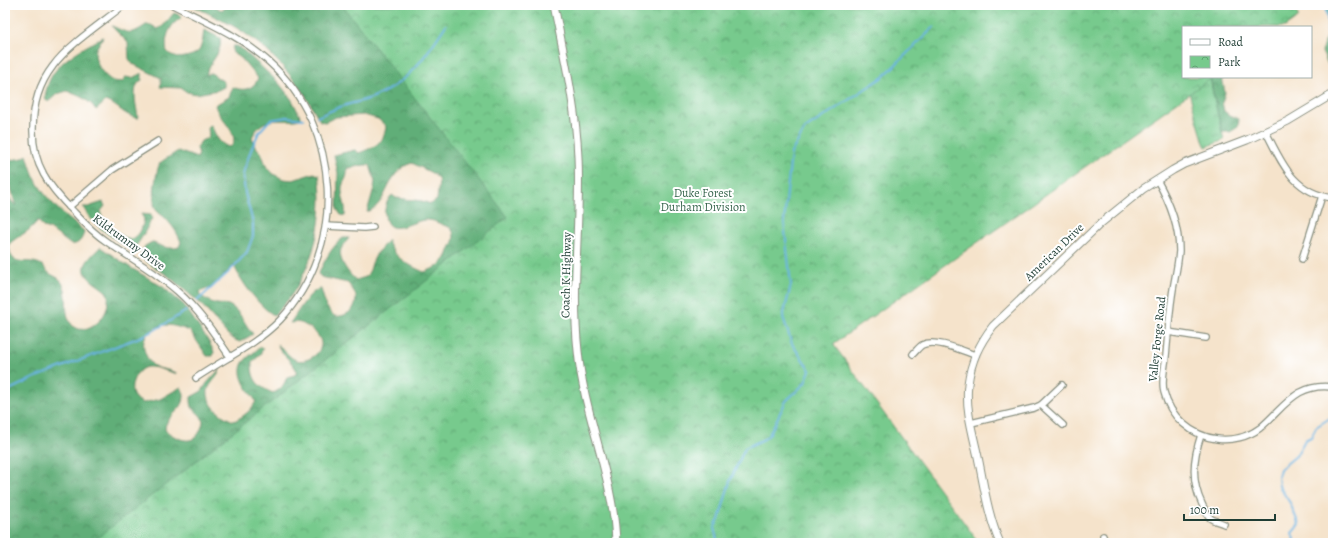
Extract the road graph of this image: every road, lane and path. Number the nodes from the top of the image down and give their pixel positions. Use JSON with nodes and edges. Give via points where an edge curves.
{"nodes":[{"id":1,"x":124,"y":5,"type":"edge"},
{"id":2,"x":173,"y":5,"type":"edge"},
{"id":3,"x":554,"y":5,"type":"edge"},
{"id":4,"x":1333,"y":94,"type":"edge"},
{"id":5,"x":1266,"y":132,"type":"junction"},
{"id":6,"x":158,"y":141,"type":"dead end"},
{"id":7,"x":1157,"y":180,"type":"junction"},
{"id":8,"x":1322,"y":196,"type":"junction"},
{"id":9,"x":1333,"y":198,"type":"edge"},
{"id":10,"x":69,"y":207,"type":"junction"},
{"id":11,"x":326,"y":226,"type":"junction"},
{"id":12,"x":373,"y":227,"type":"dead end"},
{"id":13,"x":1302,"y":259,"type":"dead end"},
{"id":14,"x":1168,"y":332,"type":"junction"},
{"id":15,"x":1206,"y":338,"type":"dead end"},
{"id":16,"x":913,"y":354,"type":"dead end"},
{"id":17,"x":976,"y":355,"type":"junction"},
{"id":18,"x":230,"y":357,"type":"junction"},
{"id":19,"x":196,"y":378,"type":"dead end"},
{"id":20,"x":1062,"y":385,"type":"dead end"},
{"id":21,"x":1333,"y":388,"type":"edge"},
{"id":22,"x":1041,"y":405,"type":"junction"},
{"id":23,"x":971,"y":422,"type":"junction"},
{"id":24,"x":1063,"y":425,"type":"dead end"},
{"id":25,"x":1201,"y":435,"type":"junction"},
{"id":26,"x":1224,"y":524,"type":"dead end"},
{"id":27,"x":1103,"y":536,"type":"dead end"},
{"id":28,"x":616,"y":543,"type":"edge"},
{"id":29,"x":1000,"y":543,"type":"edge"},
{"id":30,"x":1105,"y":543,"type":"edge"}],
"edges":[{"from":1,"to":10,"type":"street","name":"Kildrummy Drive","via":[[56,61],[45,78],[35,105],[33,137],[36,156],[46,180]]},
{"from":2,"to":11,"type":"street","via":[[243,41],[270,62],[293,89],[309,115],[323,153],[328,185]]},
{"from":3,"to":28,"type":"street","name":"Coach K Highway","via":[[573,102],[578,158],[578,353],[585,394],[610,492]]},
{"from":4,"to":5,"type":"street","name":"American Drive"},
{"from":5,"to":7,"type":"street","name":"American Drive","via":[[1197,159]]},
{"from":5,"to":8,"type":"street","via":[[1289,174]]},
{"from":6,"to":10,"type":"street","via":[[112,170]]},
{"from":7,"to":14,"type":"street","name":"Valley Forge Road","via":[[1175,222],[1178,244]]},
{"from":7,"to":17,"type":"street","name":"American Drive","via":[[1132,196],[1101,223],[993,326]]},
{"from":8,"to":9,"type":"street"},
{"from":8,"to":13,"type":"street"},
{"from":10,"to":18,"type":"street","name":"Kildrummy Drive","via":[[101,237],[183,296],[207,323]]},
{"from":11,"to":12,"type":"street"},
{"from":11,"to":18,"type":"street","via":[[310,275],[287,312],[268,330]]},
{"from":14,"to":15,"type":"street"},
{"from":14,"to":25,"type":"street","name":"Valley Forge Road","via":[[1163,391],[1177,418]]},
{"from":16,"to":17,"type":"street","via":[[920,346],[930,343]]},
{"from":17,"to":23,"type":"street","name":"American Drive","via":[[968,386]]},
{"from":18,"to":19,"type":"street"},
{"from":20,"to":22,"type":"street"},
{"from":21,"to":25,"type":"street","name":"Valley Forge Road","via":[[1318,387],[1297,394],[1260,428],[1239,438],[1224,440]]},
{"from":22,"to":23,"type":"street","via":[[1021,412]]},
{"from":22,"to":24,"type":"street"},
{"from":23,"to":29,"type":"street","name":"American Drive","via":[[988,508]]},
{"from":25,"to":26,"type":"street","via":[[1194,461],[1196,485],[1208,514]]},
{"from":27,"to":30,"type":"street"}]}
